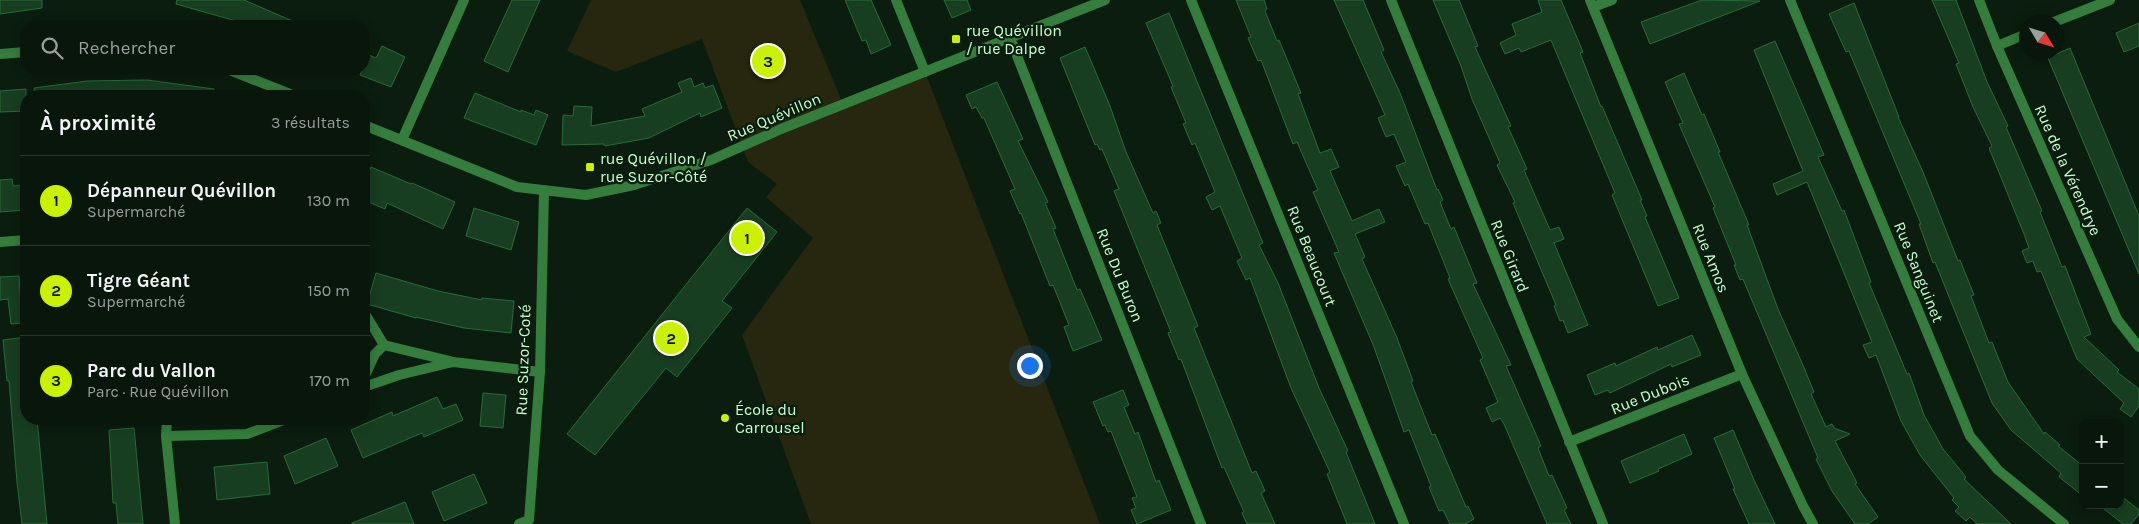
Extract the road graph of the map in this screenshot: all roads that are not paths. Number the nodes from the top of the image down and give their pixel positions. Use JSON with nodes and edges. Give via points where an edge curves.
{"nodes":[{"id":1,"x":464,"y":0,"type":"edge"},
{"id":2,"x":896,"y":0,"type":"edge"},
{"id":3,"x":1105,"y":0,"type":"edge"},
{"id":4,"x":1191,"y":0,"type":"edge"},
{"id":5,"x":1391,"y":0,"type":"edge"},
{"id":6,"x":1612,"y":0,"type":"edge"},
{"id":7,"x":1790,"y":0,"type":"edge"},
{"id":8,"x":1979,"y":0,"type":"edge"},
{"id":9,"x":2110,"y":0,"type":"edge"},
{"id":10,"x":1592,"y":4,"type":"edge"},
{"id":11,"x":2064,"y":18,"type":"edge"},
{"id":12,"x":2019,"y":37,"type":"edge"},
{"id":13,"x":1010,"y":38,"type":"junction"},
{"id":14,"x":1997,"y":46,"type":"junction"},
{"id":15,"x":20,"y":52,"type":"edge"},
{"id":16,"x":0,"y":54,"type":"edge"},
{"id":17,"x":925,"y":72,"type":"junction"},
{"id":18,"x":239,"y":75,"type":"edge"},
{"id":19,"x":272,"y":90,"type":"edge"},
{"id":20,"x":370,"y":127,"type":"edge"},
{"id":21,"x":402,"y":140,"type":"junction"},
{"id":22,"x":544,"y":190,"type":"junction"},
{"id":23,"x":20,"y":240,"type":"edge"},
{"id":24,"x":0,"y":242,"type":"edge"},
{"id":25,"x":370,"y":322,"type":"edge"},
{"id":26,"x":384,"y":346,"type":"junction"},
{"id":27,"x":2139,"y":347,"type":"edge"},
{"id":28,"x":453,"y":362,"type":"junction"},
{"id":29,"x":370,"y":365,"type":"edge"},
{"id":30,"x":540,"y":372,"type":"junction"},
{"id":31,"x":1742,"y":374,"type":"junction"},
{"id":32,"x":370,"y":385,"type":"edge"},
{"id":33,"x":167,"y":425,"type":"edge"},
{"id":34,"x":271,"y":425,"type":"edge"},
{"id":35,"x":166,"y":436,"type":"junction"},
{"id":36,"x":1569,"y":442,"type":"junction"},
{"id":37,"x":175,"y":524,"type":"edge"},
{"id":38,"x":519,"y":524,"type":"edge"},
{"id":39,"x":1202,"y":524,"type":"edge"},
{"id":40,"x":1404,"y":524,"type":"edge"},
{"id":41,"x":1603,"y":524,"type":"edge"},
{"id":42,"x":1813,"y":524,"type":"edge"},
{"id":43,"x":2064,"y":524,"type":"edge"}],
"edges":[{"from":1,"to":21,"type":"street"},
{"from":2,"to":17,"type":"street"},
{"from":3,"to":13,"type":"street","name":"Rue Quévillon"},
{"from":4,"to":40,"type":"street","name":"Rue Beaucourt"},
{"from":5,"to":36,"type":"street","name":"Rue Girard"},
{"from":6,"to":10,"type":"street"},
{"from":7,"to":43,"type":"street","name":"Rue Sanguinet","via":[[1970,436],[1998,470]]},
{"from":8,"to":14,"type":"street","name":"Rue de la Vérendrye"},
{"from":9,"to":11,"type":"street"},
{"from":10,"to":31,"type":"street","name":"Rue Amos"},
{"from":12,"to":14,"type":"street"},
{"from":13,"to":17,"type":"street","name":"Rue Quévillon"},
{"from":13,"to":39,"type":"street","name":"Rue Du Buron"},
{"from":14,"to":27,"type":"street","name":"Rue de la Vérendrye","via":[[2117,319]]},
{"from":15,"to":16,"type":"street"},
{"from":17,"to":22,"type":"street","name":"Rue Quévillon","via":[[711,160],[634,185],[586,195]]},
{"from":18,"to":19,"type":"street"},
{"from":20,"to":21,"type":"street","name":"Rue Quévillon"},
{"from":21,"to":22,"type":"street","name":"Rue Quévillon","via":[[517,187]]},
{"from":22,"to":30,"type":"street","name":"Rue Suzor-Coté"},
{"from":23,"to":24,"type":"street"},
{"from":25,"to":26,"type":"street"},
{"from":26,"to":28,"type":"street"},
{"from":26,"to":29,"type":"street"},
{"from":28,"to":30,"type":"street"},
{"from":28,"to":32,"type":"street"},
{"from":30,"to":38,"type":"street","name":"Rue Suzor-Coté","via":[[529,520]]},
{"from":31,"to":36,"type":"street","name":"Rue Dubois"},
{"from":31,"to":42,"type":"street","name":"Rue Amos"},
{"from":33,"to":35,"type":"street"},
{"from":34,"to":35,"type":"street","via":[[248,434]]},
{"from":35,"to":37,"type":"street"},
{"from":36,"to":41,"type":"street","name":"Rue Girard"}]}
